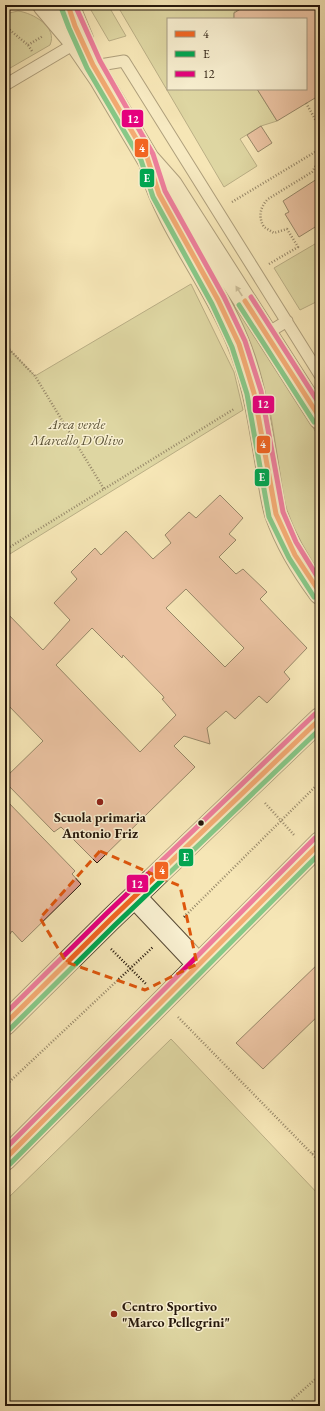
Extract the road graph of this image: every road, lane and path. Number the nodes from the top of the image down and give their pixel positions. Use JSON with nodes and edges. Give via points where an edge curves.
{"nodes":[{"id":1,"x":44,"y":5,"type":"edge"},
{"id":2,"x":68,"y":5,"type":"edge"},
{"id":3,"x":5,"y":26,"type":"edge"},
{"id":4,"x":45,"y":35,"type":"dead end"},
{"id":5,"x":76,"y":43,"type":"junction"},
{"id":6,"x":28,"y":45,"type":"junction"},
{"id":7,"x":34,"y":54,"type":"dead end"},
{"id":8,"x":97,"y":72,"type":"junction"},
{"id":9,"x":5,"y":85,"type":"edge"},
{"id":10,"x":306,"y":103,"type":"dead end"},
{"id":11,"x":320,"y":128,"type":"edge"},
{"id":12,"x":320,"y":149,"type":"edge"},
{"id":13,"x":148,"y":159,"type":"junction"},
{"id":14,"x":320,"y":159,"type":"edge"},
{"id":15,"x":231,"y":203,"type":"dead end"},
{"id":16,"x":268,"y":264,"type":"dead end"},
{"id":17,"x":287,"y":321,"type":"junction"},
{"id":18,"x":266,"y":334,"type":"junction"},
{"id":19,"x":5,"y":345,"type":"edge"},
{"id":20,"x":320,"y":375,"type":"edge"},
{"id":21,"x":239,"y":406,"type":"dead end"},
{"id":22,"x":320,"y":418,"type":"edge"},
{"id":23,"x":104,"y":489,"type":"junction"},
{"id":24,"x":5,"y":550,"type":"edge"},
{"id":25,"x":320,"y":593,"type":"edge"},
{"id":26,"x":320,"y":719,"type":"edge"},
{"id":27,"x":320,"y":782,"type":"edge"},
{"id":28,"x":261,"y":800,"type":"dead end"},
{"id":29,"x":281,"y":821,"type":"junction"},
{"id":30,"x":310,"y":842,"type":"edge"},
{"id":31,"x":135,"y":897,"type":"junction"},
{"id":32,"x":182,"y":919,"type":"dead end"},
{"id":33,"x":155,"y":945,"type":"dead end"},
{"id":34,"x":111,"y":949,"type":"dead end"},
{"id":35,"x":198,"y":964,"type":"junction"},
{"id":36,"x":130,"y":968,"type":"junction"},
{"id":37,"x":148,"y":987,"type":"dead end"},
{"id":38,"x":176,"y":1015,"type":"dead end"},
{"id":39,"x":5,"y":1024,"type":"edge"},
{"id":40,"x":5,"y":1086,"type":"edge"},
{"id":41,"x":320,"y":1147,"type":"edge"},
{"id":42,"x":312,"y":1154,"type":"junction"},
{"id":43,"x":5,"y":1158,"type":"edge"},
{"id":44,"x":320,"y":1162,"type":"edge"},
{"id":45,"x":320,"y":1375,"type":"edge"},
{"id":46,"x":285,"y":1406,"type":"edge"}],
"edges":[{"from":1,"to":5,"type":"street"},
{"from":2,"to":8,"type":"street"},
{"from":3,"to":6,"type":"path"},
{"from":4,"to":6,"type":"path"},
{"from":5,"to":8,"type":"street"},
{"from":5,"to":9,"type":"lane"},
{"from":6,"to":7,"type":"path"},
{"from":8,"to":13,"type":"street"},
{"from":8,"to":17,"type":"lane","via":[[124,61]]},
{"from":10,"to":11,"type":"path"},
{"from":12,"to":15,"type":"path"},
{"from":18,"to":13,"type":"street","one_way":true,"via":[[171,185]]},
{"from":13,"to":25,"type":"street","via":[[158,193],[221,305],[237,339],[255,397],[276,513],[294,551]]},
{"from":14,"to":16,"type":"path","via":[[312,172],[268,199],[263,205],[260,214],[264,227],[274,233],[287,229],[298,247]]},
{"from":17,"to":18,"type":"lane"},
{"from":17,"to":20,"type":"lane"},
{"from":18,"to":22,"type":"street"},
{"from":19,"to":23,"type":"path","via":[[35,376]]},
{"from":21,"to":23,"type":"path"},
{"from":23,"to":24,"type":"path"},
{"from":26,"to":31,"type":"street"},
{"from":27,"to":29,"type":"path"},
{"from":28,"to":29,"type":"path"},
{"from":29,"to":30,"type":"path"},
{"from":29,"to":32,"type":"path"},
{"from":30,"to":35,"type":"street"},
{"from":31,"to":35,"type":"street"},
{"from":31,"to":39,"type":"street"},
{"from":33,"to":36,"type":"path"},
{"from":34,"to":36,"type":"path"},
{"from":35,"to":43,"type":"street"},
{"from":36,"to":37,"type":"path"},
{"from":36,"to":40,"type":"path"},
{"from":38,"to":42,"type":"path"},
{"from":41,"to":42,"type":"path"},
{"from":42,"to":44,"type":"path"},
{"from":45,"to":46,"type":"path"}]}
